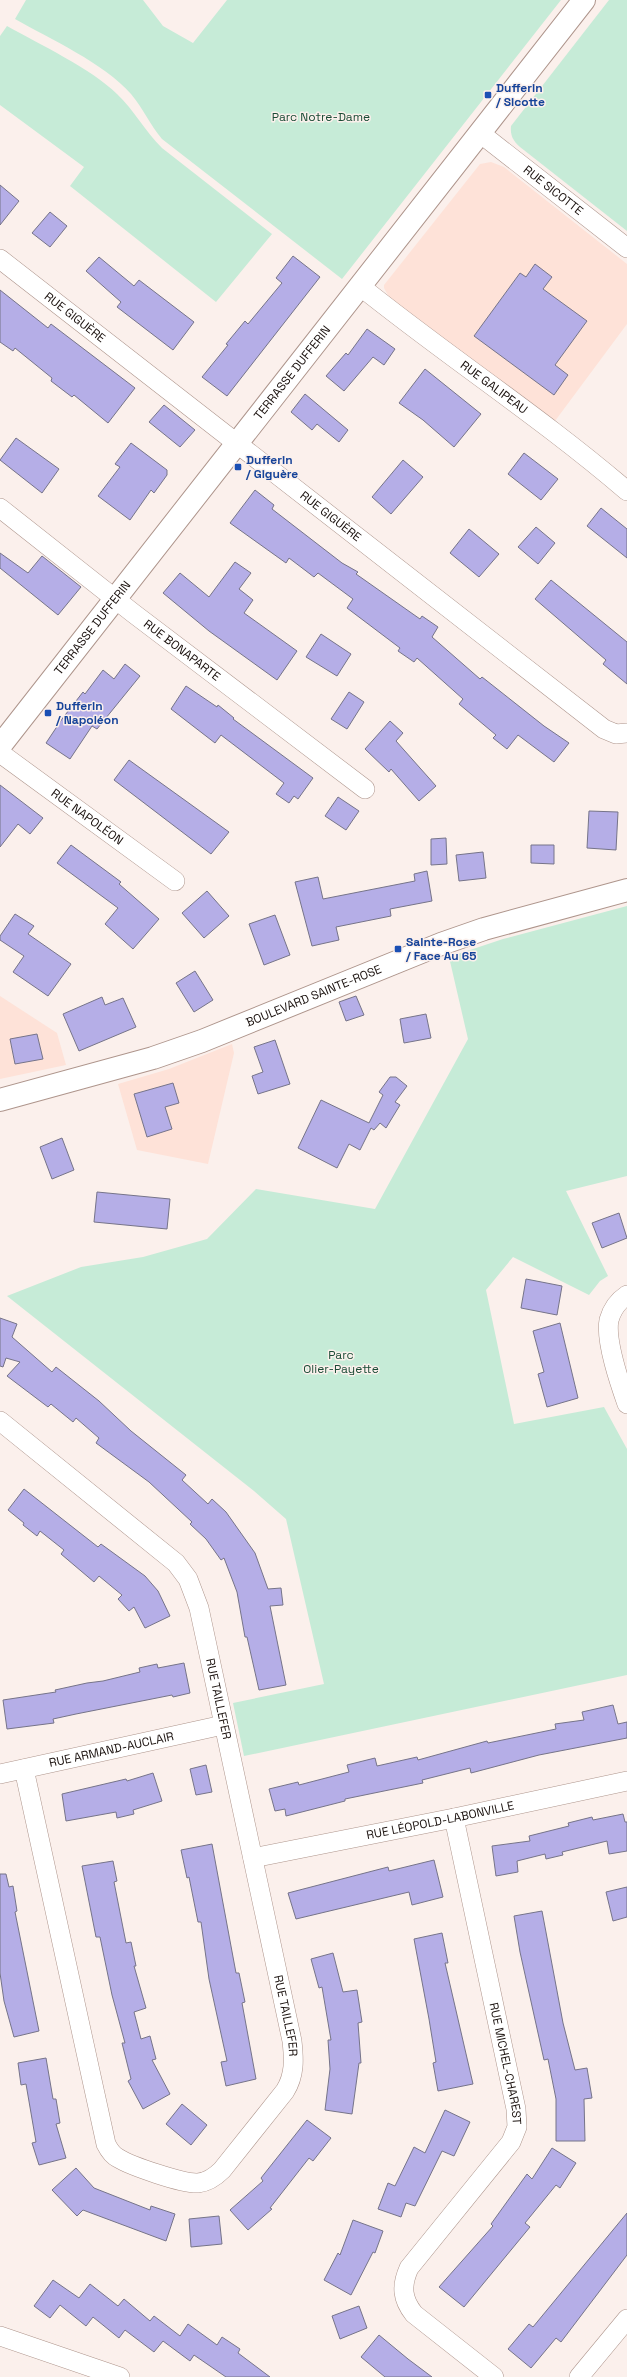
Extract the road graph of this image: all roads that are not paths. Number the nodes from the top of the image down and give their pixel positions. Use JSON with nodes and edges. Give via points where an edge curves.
{"nodes":[{"id":1,"x":584,"y":0,"type":"edge"},
{"id":2,"x":480,"y":133,"type":"junction"},
{"id":3,"x":627,"y":248,"type":"edge"},
{"id":4,"x":0,"y":260,"type":"edge"},
{"id":5,"x":360,"y":286,"type":"junction"},
{"id":6,"x":236,"y":444,"type":"junction"},
{"id":7,"x":627,"y":491,"type":"edge"},
{"id":8,"x":0,"y":508,"type":"edge"},
{"id":9,"x":115,"y":598,"type":"junction"},
{"id":10,"x":627,"y":733,"type":"edge"},
{"id":11,"x":0,"y":746,"type":"edge"},
{"id":12,"x":0,"y":753,"type":"edge"},
{"id":13,"x":366,"y":789,"type":"dead end"},
{"id":14,"x":175,"y":881,"type":"dead end"},
{"id":15,"x":627,"y":890,"type":"edge"},
{"id":16,"x":0,"y":1100,"type":"edge"},
{"id":17,"x":627,"y":1296,"type":"edge"},
{"id":18,"x":626,"y":1402,"type":"edge"},
{"id":19,"x":0,"y":1422,"type":"edge"},
{"id":20,"x":224,"y":1725,"type":"junction"},
{"id":21,"x":24,"y":1769,"type":"junction"},
{"id":22,"x":0,"y":1774,"type":"edge"},
{"id":23,"x":627,"y":1781,"type":"edge"},
{"id":24,"x":454,"y":1818,"type":"junction"},
{"id":25,"x":253,"y":1858,"type":"junction"},
{"id":26,"x":627,"y":2319,"type":"edge"},
{"id":27,"x":0,"y":2336,"type":"edge"},
{"id":28,"x":120,"y":2377,"type":"edge"},
{"id":29,"x":494,"y":2377,"type":"edge"},
{"id":30,"x":579,"y":2377,"type":"edge"}],
"edges":[{"from":1,"to":2,"type":"street","name":"TERRASSE DUFFERIN"},
{"from":2,"to":3,"type":"street","name":"RUE SICOTTE"},
{"from":2,"to":5,"type":"street","name":"TERRASSE DUFFERIN"},
{"from":4,"to":6,"type":"street","name":"RUE GIGUÈRE"},
{"from":5,"to":6,"type":"street","name":"TERRASSE DUFFERIN"},
{"from":5,"to":7,"type":"street","name":"RUE GALIPEAU","via":[[433,344],[577,450]]},
{"from":6,"to":9,"type":"street","name":"TERRASSE DUFFERIN"},
{"from":6,"to":10,"type":"street","name":"RUE GIGUÈRE","via":[[604,729],[616,734]]},
{"from":8,"to":9,"type":"street","name":"RUE BONAPARTE"},
{"from":9,"to":11,"type":"street","name":"TERRASSE DUFFERIN"},
{"from":9,"to":13,"type":"street","name":"RUE BONAPARTE"},
{"from":12,"to":14,"type":"street","name":"RUE NAPOLÉON"},
{"from":15,"to":16,"type":"street","name":"BOULEVARD SAINTE-ROSE","via":[[440,944],[202,1041],[153,1058]]},
{"from":17,"to":18,"type":"street","via":[[616,1306],[609,1322],[614,1357]]},
{"from":19,"to":20,"type":"street","name":"RUE TAILLEFER","via":[[183,1570],[199,1608]]},
{"from":20,"to":21,"type":"street","name":"RUE ARMAND-AUCLAIR"},
{"from":20,"to":25,"type":"street","name":"RUE TAILLEFER"},
{"from":21,"to":22,"type":"street","name":"RUE ARMAND-AUCLAIR"},
{"from":21,"to":25,"type":"street","name":"RUE TAILLEFER","via":[[106,2144],[113,2154],[123,2161],[189,2182],[210,2179],[222,2170],[285,2091],[293,2070],[292,2041]]},
{"from":23,"to":24,"type":"street","name":"RUE LÉOPOLD-LABONVILLE"},
{"from":24,"to":25,"type":"street","name":"RUE LÉOPOLD-LABONVILLE"},
{"from":24,"to":29,"type":"street","name":"RUE MICHEL-CHAREST","via":[[516,2110],[517,2127],[510,2142],[409,2268],[403,2292],[406,2303],[414,2314]]},
{"from":26,"to":30,"type":"street"},
{"from":27,"to":28,"type":"street"}]}
